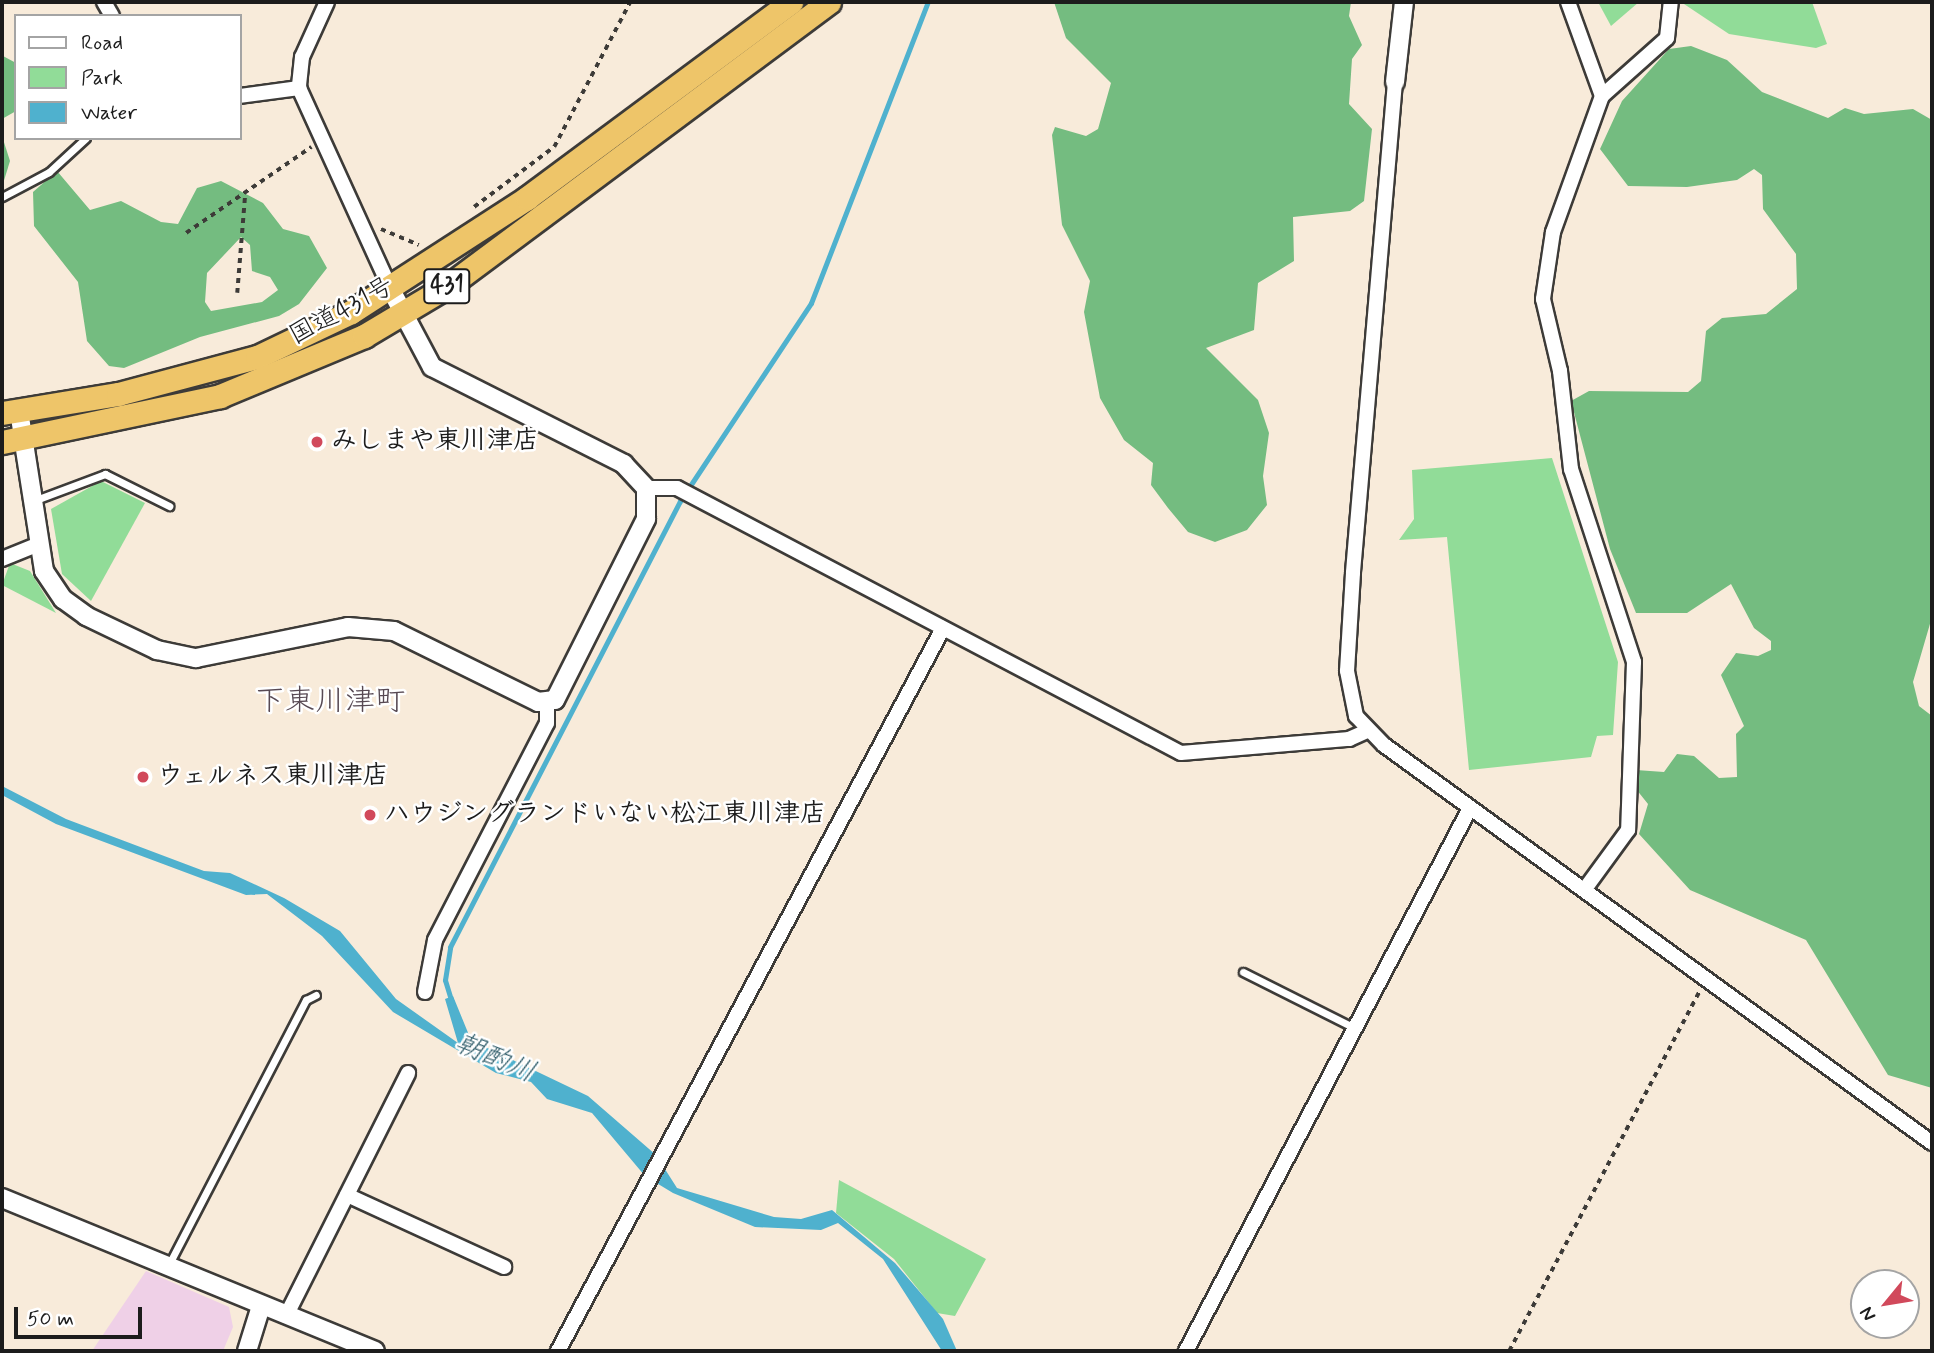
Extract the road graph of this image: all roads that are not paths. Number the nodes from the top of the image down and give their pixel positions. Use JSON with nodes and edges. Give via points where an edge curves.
{"nodes":[{"id":1,"x":327,"y":2,"type":"edge"},
{"id":2,"x":791,"y":2,"type":"edge"},
{"id":3,"x":829,"y":2,"type":"edge"},
{"id":4,"x":1404,"y":2,"type":"edge"},
{"id":5,"x":1568,"y":2,"type":"edge"},
{"id":6,"x":1671,"y":2,"type":"edge"},
{"id":7,"x":1395,"y":82,"type":"joint"},
{"id":8,"x":299,"y":88,"type":"junction"},
{"id":9,"x":242,"y":96,"type":"edge"},
{"id":10,"x":1602,"y":96,"type":"junction"},
{"id":11,"x":84,"y":140,"type":"edge"},
{"id":12,"x":2,"y":197,"type":"edge"},
{"id":13,"x":391,"y":290,"type":"junction"},
{"id":14,"x":402,"y":313,"type":"junction"},
{"id":15,"x":11,"y":412,"type":"edge"},
{"id":16,"x":13,"y":441,"type":"edge"},
{"id":17,"x":646,"y":488,"type":"junction"},
{"id":18,"x":31,"y":501,"type":"junction"},
{"id":19,"x":169,"y":506,"type":"dead end"},
{"id":20,"x":37,"y":545,"type":"junction"},
{"id":21,"x":2,"y":559,"type":"edge"},
{"id":22,"x":943,"y":628,"type":"junction"},
{"id":23,"x":547,"y":702,"type":"junction"},
{"id":24,"x":1367,"y":731,"type":"junction"},
{"id":25,"x":1470,"y":808,"type":"junction"},
{"id":26,"x":1585,"y":890,"type":"junction"},
{"id":27,"x":1243,"y":971,"type":"dead end"},
{"id":28,"x":425,"y":992,"type":"dead end"},
{"id":29,"x":316,"y":995,"type":"dead end"},
{"id":30,"x":1357,"y":1029,"type":"junction"},
{"id":31,"x":408,"y":1073,"type":"dead end"},
{"id":32,"x":1932,"y":1143,"type":"edge"},
{"id":33,"x":346,"y":1195,"type":"junction"},
{"id":34,"x":2,"y":1198,"type":"edge"},
{"id":35,"x":167,"y":1267,"type":"junction"},
{"id":36,"x":504,"y":1267,"type":"dead end"},
{"id":37,"x":261,"y":1306,"type":"junction"},
{"id":38,"x":286,"y":1316,"type":"junction"},
{"id":39,"x":247,"y":1351,"type":"edge"},
{"id":40,"x":375,"y":1351,"type":"edge"},
{"id":41,"x":558,"y":1351,"type":"edge"},
{"id":42,"x":1186,"y":1351,"type":"edge"}],
"edges":[{"from":1,"to":8,"type":"street","via":[[302,57]]},
{"from":2,"to":13,"type":"highway","name":"国道431号","number":"431"},
{"from":3,"to":14,"type":"highway","name":"国道431号","number":"431","via":[[550,212]]},
{"from":4,"to":7,"type":"street"},
{"from":5,"to":10,"type":"street"},
{"from":6,"to":10,"type":"street","via":[[1667,38]]},
{"from":7,"to":24,"type":"street","via":[[1347,671],[1352,706]]},
{"from":8,"to":9,"type":"street"},
{"from":8,"to":13,"type":"street"},
{"from":10,"to":26,"type":"street","via":[[1553,232],[1543,279],[1571,469],[1634,662],[1628,830]]},
{"from":11,"to":12,"type":"lane","via":[[49,172]]},
{"from":13,"to":14,"type":"street"},
{"from":13,"to":15,"type":"highway","name":"国道431号","number":"431","via":[[257,357],[118,394]]},
{"from":14,"to":16,"type":"highway","name":"国道431号","number":"431","via":[[323,357],[220,396]]},
{"from":14,"to":17,"type":"street","via":[[432,367],[624,464]]},
{"from":15,"to":16,"type":"street"},
{"from":16,"to":18,"type":"street"},
{"from":17,"to":22,"type":"street","via":[[677,488]]},
{"from":17,"to":23,"type":"street","via":[[646,519],[608,603],[561,695]]},
{"from":18,"to":19,"type":"lane","via":[[105,474]]},
{"from":18,"to":20,"type":"street"},
{"from":20,"to":21,"type":"street"},
{"from":20,"to":23,"type":"street","via":[[44,571],[63,599],[157,650],[214,657],[319,631],[376,628],[413,636]]},
{"from":22,"to":24,"type":"street","via":[[1181,753],[1349,739]]},
{"from":22,"to":41,"type":"street"},
{"from":23,"to":28,"type":"street","via":[[547,723],[435,940]]},
{"from":24,"to":25,"type":"street"},
{"from":25,"to":26,"type":"street"},
{"from":25,"to":30,"type":"street"},
{"from":26,"to":32,"type":"street"},
{"from":27,"to":30,"type":"lane"},
{"from":29,"to":35,"type":"lane","via":[[306,1000]]},
{"from":30,"to":42,"type":"street"},
{"from":31,"to":33,"type":"street"},
{"from":33,"to":36,"type":"street"},
{"from":33,"to":38,"type":"street"},
{"from":34,"to":35,"type":"street"},
{"from":35,"to":37,"type":"street"},
{"from":37,"to":38,"type":"street"},
{"from":37,"to":39,"type":"street"},
{"from":38,"to":40,"type":"street"}]}
